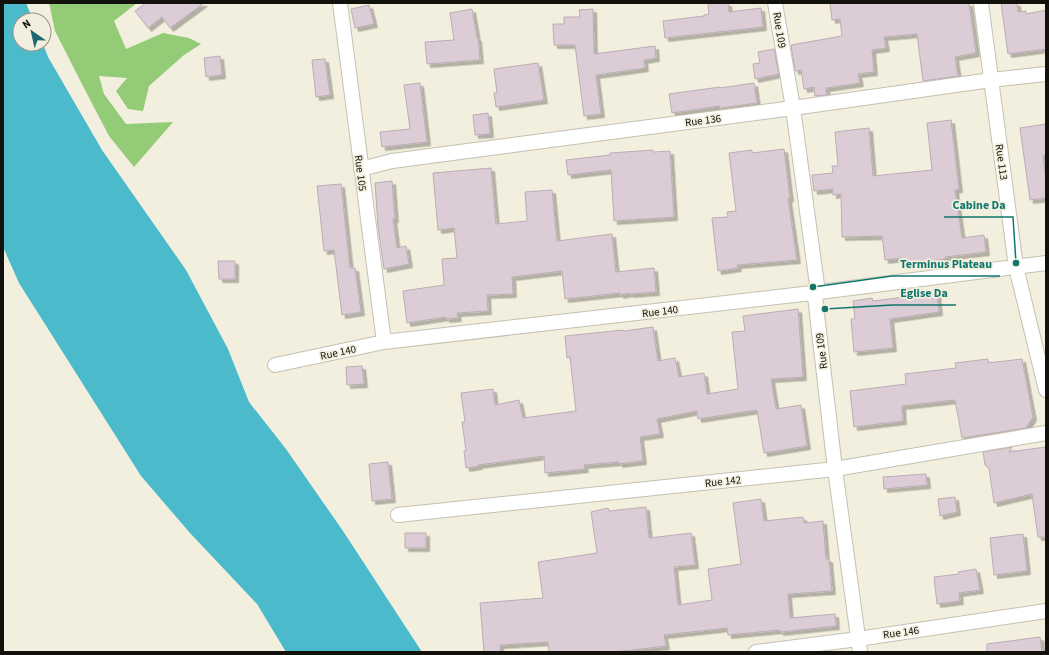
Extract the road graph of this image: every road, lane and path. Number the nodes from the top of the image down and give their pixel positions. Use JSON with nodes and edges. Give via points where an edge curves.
{"nodes":[{"id":1,"x":340,"y":3,"type":"edge"},
{"id":2,"x":775,"y":3,"type":"edge"},
{"id":3,"x":981,"y":3,"type":"edge"},
{"id":4,"x":1046,"y":74,"type":"edge"},
{"id":5,"x":991,"y":80,"type":"junction"},
{"id":6,"x":793,"y":108,"type":"junction"},
{"id":7,"x":361,"y":169,"type":"junction"},
{"id":8,"x":1046,"y":263,"type":"edge"},
{"id":9,"x":1016,"y":267,"type":"junction"},
{"id":10,"x":818,"y":292,"type":"junction"},
{"id":11,"x":384,"y":342,"type":"junction"},
{"id":12,"x":275,"y":365,"type":"dead end"},
{"id":13,"x":1046,"y":390,"type":"edge"},
{"id":14,"x":1046,"y":432,"type":"edge"},
{"id":15,"x":835,"y":469,"type":"junction"},
{"id":16,"x":398,"y":515,"type":"dead end"},
{"id":17,"x":1046,"y":611,"type":"edge"},
{"id":18,"x":859,"y":645,"type":"edge"},
{"id":19,"x":756,"y":652,"type":"edge"}],
"edges":[{"from":1,"to":7,"type":"street","name":"Rue 105"},
{"from":2,"to":6,"type":"street","name":"Rue 109"},
{"from":3,"to":5,"type":"street","name":"Rue 113"},
{"from":4,"to":5,"type":"street","name":"Rue 136"},
{"from":5,"to":6,"type":"street","name":"Rue 136"},
{"from":5,"to":9,"type":"street","name":"Rue 113"},
{"from":6,"to":7,"type":"street","name":"Rue 136","via":[[392,161]]},
{"from":6,"to":10,"type":"street","name":"Rue 109"},
{"from":7,"to":11,"type":"street","name":"Rue 105"},
{"from":8,"to":9,"type":"street","name":"Rue 140"},
{"from":9,"to":10,"type":"street","name":"Rue 140"},
{"from":9,"to":13,"type":"street","name":"Rue 113"},
{"from":10,"to":11,"type":"street","name":"Rue 140"},
{"from":10,"to":15,"type":"street","name":"Rue 109","via":[[815,297]]},
{"from":11,"to":12,"type":"street","name":"Rue 140"},
{"from":14,"to":15,"type":"street","name":"Rue 142"},
{"from":15,"to":16,"type":"street","name":"Rue 142"},
{"from":15,"to":18,"type":"street","name":"Rue 109"},
{"from":17,"to":18,"type":"street","name":"Rue 146"},
{"from":18,"to":19,"type":"street","name":"Rue 146"}]}
